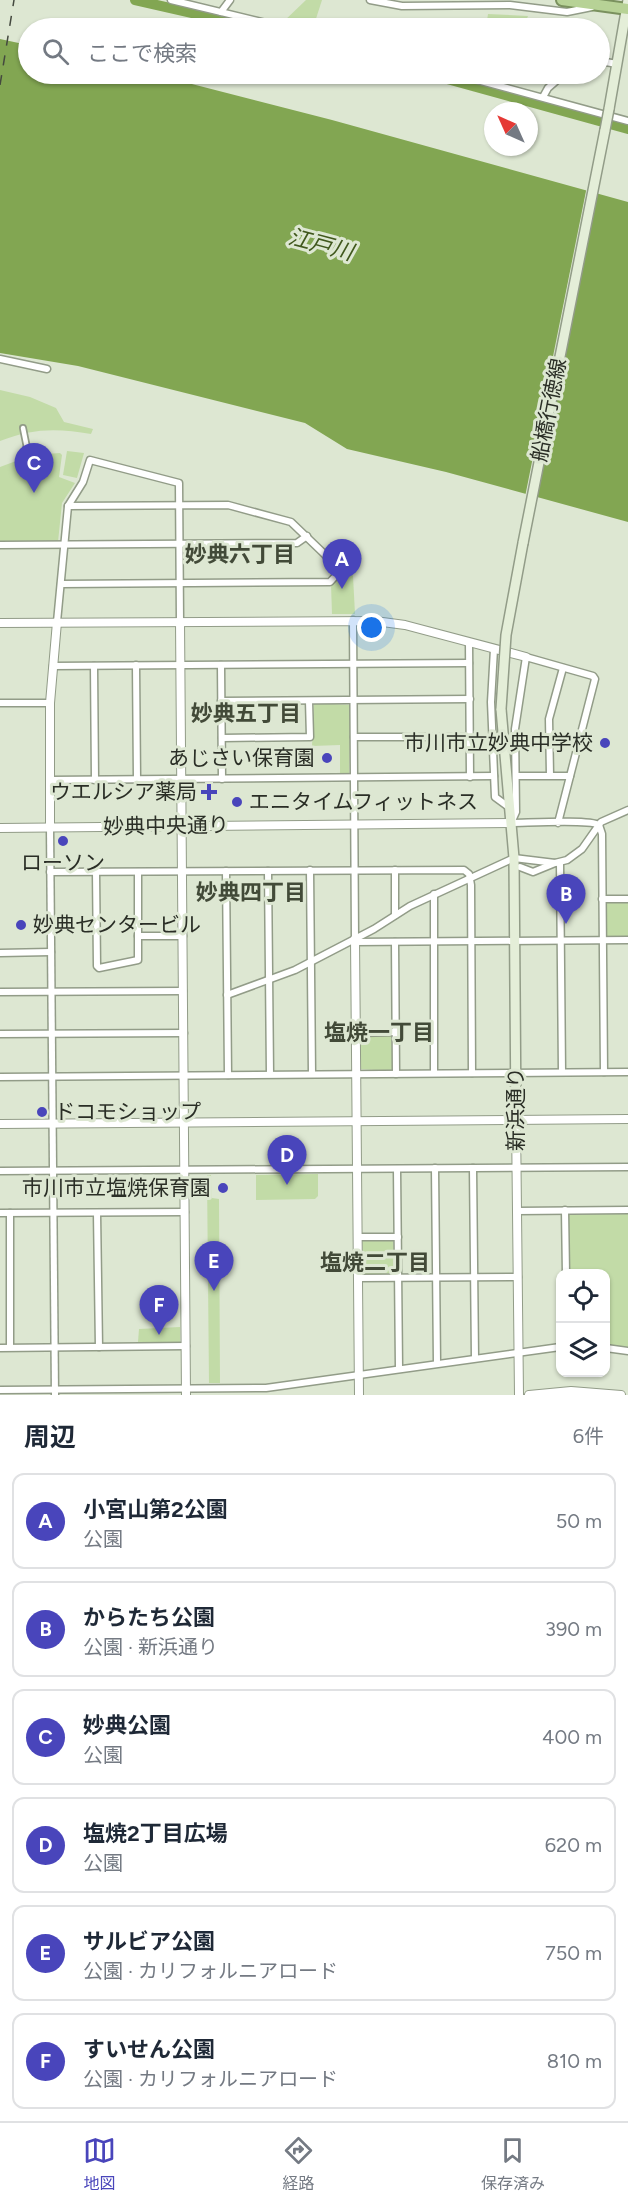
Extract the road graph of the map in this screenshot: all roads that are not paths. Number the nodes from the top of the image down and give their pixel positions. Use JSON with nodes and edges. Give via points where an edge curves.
{"nodes":[{"id":1,"x":171,"y":0,"type":"edge"},
{"id":2,"x":230,"y":0,"type":"edge"},
{"id":3,"x":370,"y":0,"type":"edge"},
{"id":4,"x":561,"y":0,"type":"edge"},
{"id":5,"x":598,"y":5,"type":"junction"},
{"id":6,"x":627,"y":6,"type":"edge"},
{"id":7,"x":221,"y":12,"type":"junction"},
{"id":8,"x":246,"y":18,"type":"edge"},
{"id":9,"x":610,"y":63,"type":"edge"},
{"id":10,"x":617,"y":64,"type":"junction"},
{"id":11,"x":493,"y":84,"type":"edge"},
{"id":12,"x":553,"y":84,"type":"edge"},
{"id":13,"x":543,"y":97,"type":"junction"},
{"id":14,"x":628,"y":121,"type":"edge"},
{"id":15,"x":0,"y":359,"type":"edge"},
{"id":16,"x":47,"y":369,"type":"dead end"},
{"id":17,"x":23,"y":430,"type":"dead end"},
{"id":18,"x":30,"y":461,"type":"dead end"},
{"id":19,"x":68,"y":506,"type":"junction"},
{"id":20,"x":179,"y":506,"type":"junction"},
{"id":21,"x":307,"y":536,"type":"junction"},
{"id":22,"x":180,"y":544,"type":"junction"},
{"id":23,"x":0,"y":545,"type":"edge"},
{"id":24,"x":65,"y":545,"type":"junction"},
{"id":25,"x":180,"y":583,"type":"junction"},
{"id":26,"x":61,"y":584,"type":"junction"},
{"id":27,"x":352,"y":620,"type":"junction"},
{"id":28,"x":180,"y":621,"type":"junction"},
{"id":29,"x":57,"y":622,"type":"junction"},
{"id":30,"x":0,"y":623,"type":"edge"},
{"id":31,"x":469,"y":642,"type":"junction"},
{"id":32,"x":495,"y":649,"type":"junction"},
{"id":33,"x":526,"y":657,"type":"junction"},
{"id":34,"x":353,"y":663,"type":"junction"},
{"id":35,"x":469,"y":663,"type":"junction"},
{"id":36,"x":136,"y":665,"type":"junction"},
{"id":37,"x":181,"y":665,"type":"junction"},
{"id":38,"x":221,"y":665,"type":"junction"},
{"id":39,"x":53,"y":666,"type":"junction"},
{"id":40,"x":94,"y":666,"type":"junction"},
{"id":41,"x":563,"y":668,"type":"junction"},
{"id":42,"x":470,"y":699,"type":"junction"},
{"id":43,"x":353,"y":700,"type":"junction"},
{"id":44,"x":221,"y":701,"type":"junction"},
{"id":45,"x":309,"y":701,"type":"junction"},
{"id":46,"x":0,"y":703,"type":"edge"},
{"id":47,"x":50,"y":703,"type":"junction"},
{"id":48,"x":470,"y":736,"type":"junction"},
{"id":49,"x":354,"y":737,"type":"junction"},
{"id":50,"x":222,"y":738,"type":"junction"},
{"id":51,"x":494,"y":776,"type":"junction"},
{"id":52,"x":516,"y":776,"type":"junction"},
{"id":53,"x":550,"y":776,"type":"junction"},
{"id":54,"x":570,"y":776,"type":"junction"},
{"id":55,"x":354,"y":777,"type":"junction"},
{"id":56,"x":470,"y":777,"type":"junction"},
{"id":57,"x":222,"y":778,"type":"junction"},
{"id":58,"x":137,"y":779,"type":"junction"},
{"id":59,"x":181,"y":779,"type":"junction"},
{"id":60,"x":50,"y":780,"type":"junction"},
{"id":61,"x":95,"y":780,"type":"junction"},
{"id":62,"x":510,"y":808,"type":"junction"},
{"id":63,"x":628,"y":810,"type":"edge"},
{"id":64,"x":511,"y":823,"type":"junction"},
{"id":65,"x":558,"y":823,"type":"junction"},
{"id":66,"x":354,"y":824,"type":"junction"},
{"id":67,"x":182,"y":825,"type":"junction"},
{"id":68,"x":599,"y":825,"type":"junction"},
{"id":69,"x":50,"y":827,"type":"junction"},
{"id":70,"x":0,"y":828,"type":"edge"},
{"id":71,"x":514,"y":858,"type":"junction"},
{"id":72,"x":558,"y":863,"type":"junction"},
{"id":73,"x":520,"y":867,"type":"dead end"},
{"id":74,"x":310,"y":870,"type":"junction"},
{"id":75,"x":355,"y":870,"type":"junction"},
{"id":76,"x":394,"y":870,"type":"junction"},
{"id":77,"x":182,"y":871,"type":"junction"},
{"id":78,"x":226,"y":871,"type":"junction"},
{"id":79,"x":268,"y":871,"type":"junction"},
{"id":80,"x":50,"y":872,"type":"junction"},
{"id":81,"x":96,"y":872,"type":"junction"},
{"id":82,"x":138,"y":872,"type":"junction"},
{"id":83,"x":470,"y":878,"type":"junction"},
{"id":84,"x":434,"y":894,"type":"junction"},
{"id":85,"x":602,"y":899,"type":"junction"},
{"id":86,"x":628,"y":899,"type":"edge"},
{"id":87,"x":395,"y":915,"type":"junction"},
{"id":88,"x":138,"y":936,"type":"junction"},
{"id":89,"x":183,"y":936,"type":"junction"},
{"id":90,"x":515,"y":940,"type":"junction"},
{"id":91,"x":561,"y":940,"type":"junction"},
{"id":92,"x":603,"y":940,"type":"junction"},
{"id":93,"x":628,"y":940,"type":"edge"},
{"id":94,"x":355,"y":941,"type":"junction"},
{"id":95,"x":433,"y":941,"type":"junction"},
{"id":96,"x":471,"y":941,"type":"junction"},
{"id":97,"x":395,"y":942,"type":"junction"},
{"id":98,"x":51,"y":952,"type":"junction"},
{"id":99,"x":0,"y":953,"type":"edge"},
{"id":100,"x":311,"y":961,"type":"junction"},
{"id":101,"x":269,"y":980,"type":"junction"},
{"id":102,"x":183,"y":991,"type":"junction"},
{"id":103,"x":0,"y":992,"type":"edge"},
{"id":104,"x":51,"y":992,"type":"junction"},
{"id":105,"x":227,"y":995,"type":"junction"},
{"id":106,"x":395,"y":1032,"type":"junction"},
{"id":107,"x":184,"y":1033,"type":"junction"},
{"id":108,"x":356,"y":1033,"type":"junction"},
{"id":109,"x":0,"y":1034,"type":"edge"},
{"id":110,"x":51,"y":1034,"type":"junction"},
{"id":111,"x":628,"y":1071,"type":"edge"},
{"id":112,"x":562,"y":1072,"type":"junction"},
{"id":113,"x":604,"y":1072,"type":"junction"},
{"id":114,"x":434,"y":1073,"type":"junction"},
{"id":115,"x":472,"y":1073,"type":"junction"},
{"id":116,"x":516,"y":1073,"type":"junction"},
{"id":117,"x":270,"y":1074,"type":"junction"},
{"id":118,"x":312,"y":1074,"type":"junction"},
{"id":119,"x":356,"y":1074,"type":"junction"},
{"id":120,"x":396,"y":1074,"type":"junction"},
{"id":121,"x":184,"y":1075,"type":"junction"},
{"id":122,"x":228,"y":1075,"type":"junction"},
{"id":123,"x":0,"y":1077,"type":"edge"},
{"id":124,"x":52,"y":1077,"type":"junction"},
{"id":125,"x":628,"y":1119,"type":"edge"},
{"id":126,"x":516,"y":1120,"type":"junction"},
{"id":127,"x":357,"y":1121,"type":"junction"},
{"id":128,"x":184,"y":1123,"type":"junction"},
{"id":129,"x":52,"y":1124,"type":"junction"},
{"id":130,"x":0,"y":1125,"type":"edge"},
{"id":131,"x":628,"y":1167,"type":"edge"},
{"id":132,"x":397,"y":1168,"type":"junction"},
{"id":133,"x":435,"y":1168,"type":"junction"},
{"id":134,"x":474,"y":1168,"type":"junction"},
{"id":135,"x":516,"y":1168,"type":"junction"},
{"id":136,"x":357,"y":1169,"type":"junction"},
{"id":137,"x":184,"y":1170,"type":"junction"},
{"id":138,"x":0,"y":1171,"type":"edge"},
{"id":139,"x":53,"y":1171,"type":"junction"},
{"id":140,"x":628,"y":1209,"type":"edge"},
{"id":141,"x":565,"y":1210,"type":"junction"},
{"id":142,"x":517,"y":1211,"type":"junction"},
{"id":143,"x":185,"y":1212,"type":"junction"},
{"id":144,"x":10,"y":1213,"type":"junction"},
{"id":145,"x":53,"y":1213,"type":"junction"},
{"id":146,"x":97,"y":1213,"type":"junction"},
{"id":147,"x":0,"y":1214,"type":"edge"},
{"id":148,"x":358,"y":1237,"type":"junction"},
{"id":149,"x":398,"y":1237,"type":"junction"},
{"id":150,"x":566,"y":1269,"type":"edge"},
{"id":151,"x":436,"y":1277,"type":"junction"},
{"id":152,"x":474,"y":1277,"type":"junction"},
{"id":153,"x":518,"y":1277,"type":"junction"},
{"id":154,"x":358,"y":1278,"type":"junction"},
{"id":155,"x":398,"y":1278,"type":"junction"},
{"id":156,"x":186,"y":1346,"type":"junction"},
{"id":157,"x":10,"y":1347,"type":"junction"},
{"id":158,"x":54,"y":1347,"type":"junction"},
{"id":159,"x":99,"y":1347,"type":"junction"},
{"id":160,"x":556,"y":1347,"type":"edge"},
{"id":161,"x":0,"y":1348,"type":"edge"},
{"id":162,"x":610,"y":1349,"type":"edge"},
{"id":163,"x":518,"y":1351,"type":"junction"},
{"id":164,"x":628,"y":1351,"type":"edge"},
{"id":165,"x":475,"y":1358,"type":"junction"},
{"id":166,"x":437,"y":1363,"type":"junction"},
{"id":167,"x":399,"y":1368,"type":"junction"},
{"id":168,"x":359,"y":1375,"type":"junction"},
{"id":169,"x":0,"y":1390,"type":"edge"},
{"id":170,"x":55,"y":1392,"type":"edge"},
{"id":171,"x":186,"y":1392,"type":"edge"},
{"id":172,"x":359,"y":1395,"type":"edge"},
{"id":173,"x":519,"y":1395,"type":"edge"},
{"id":174,"x":529,"y":1395,"type":"edge"},
{"id":175,"x":621,"y":1395,"type":"edge"}],
"edges":[{"from":1,"to":7,"type":"street"},
{"from":2,"to":7,"type":"street"},
{"from":3,"to":5,"type":"street","via":[[402,6],[510,5],[567,12]]},
{"from":4,"to":5,"type":"highway"},
{"from":5,"to":6,"type":"highway"},
{"from":6,"to":10,"type":"main road","name":"船橋行徳線"},
{"from":7,"to":8,"type":"street"},
{"from":9,"to":10,"type":"street"},
{"from":10,"to":62,"type":"main road","name":"船橋行徳線","bridge":true,"via":[[503,656],[501,709]]},
{"from":11,"to":13,"type":"street"},
{"from":12,"to":13,"type":"street"},
{"from":13,"to":14,"type":"street"},
{"from":15,"to":16,"type":"street"},
{"from":17,"to":18,"type":"street"},
{"from":19,"to":20,"type":"street"},
{"from":19,"to":20,"type":"street","via":[[83,482],[90,460],[179,483]]},
{"from":19,"to":24,"type":"street"},
{"from":20,"to":21,"type":"street","via":[[228,505],[291,522]]},
{"from":20,"to":22,"type":"street"},
{"from":21,"to":22,"type":"street","via":[[297,543]]},
{"from":21,"to":25,"type":"street","via":[[341,570],[330,582]]},
{"from":22,"to":24,"type":"street"},
{"from":22,"to":25,"type":"street"},
{"from":23,"to":24,"type":"street"},
{"from":24,"to":26,"type":"street"},
{"from":25,"to":26,"type":"street"},
{"from":25,"to":28,"type":"street"},
{"from":26,"to":29,"type":"street"},
{"from":27,"to":28,"type":"street"},
{"from":27,"to":31,"type":"street","via":[[393,623]]},
{"from":27,"to":34,"type":"street"},
{"from":28,"to":29,"type":"street"},
{"from":28,"to":37,"type":"street"},
{"from":29,"to":30,"type":"street"},
{"from":29,"to":39,"type":"street"},
{"from":31,"to":32,"type":"street"},
{"from":31,"to":35,"type":"street"},
{"from":32,"to":33,"type":"street"},
{"from":32,"to":51,"type":"street","via":[[491,702]]},
{"from":33,"to":41,"type":"street"},
{"from":33,"to":52,"type":"street","via":[[515,729]]},
{"from":34,"to":35,"type":"street"},
{"from":34,"to":38,"type":"street"},
{"from":34,"to":43,"type":"street"},
{"from":35,"to":42,"type":"street"},
{"from":36,"to":37,"type":"street"},
{"from":36,"to":40,"type":"street"},
{"from":36,"to":58,"type":"street"},
{"from":37,"to":38,"type":"street"},
{"from":37,"to":59,"type":"street"},
{"from":38,"to":44,"type":"street"},
{"from":39,"to":40,"type":"street"},
{"from":39,"to":47,"type":"street"},
{"from":40,"to":61,"type":"street"},
{"from":41,"to":53,"type":"street","via":[[549,719]]},
{"from":41,"to":54,"type":"street","via":[[596,680]]},
{"from":42,"to":43,"type":"street"},
{"from":42,"to":48,"type":"street"},
{"from":43,"to":45,"type":"street"},
{"from":43,"to":49,"type":"street"},
{"from":44,"to":45,"type":"street"},
{"from":44,"to":50,"type":"street"},
{"from":45,"to":50,"type":"street","via":[[310,737]]},
{"from":46,"to":47,"type":"street"},
{"from":47,"to":60,"type":"street"},
{"from":48,"to":49,"type":"street"},
{"from":48,"to":56,"type":"street"},
{"from":49,"to":55,"type":"street"},
{"from":50,"to":57,"type":"street"},
{"from":51,"to":56,"type":"street"},
{"from":51,"to":62,"type":"street","via":[[495,800]]},
{"from":52,"to":53,"type":"street"},
{"from":52,"to":64,"type":"street","via":[[516,812]]},
{"from":53,"to":54,"type":"street"},
{"from":54,"to":65,"type":"street"},
{"from":55,"to":56,"type":"street"},
{"from":55,"to":57,"type":"street"},
{"from":55,"to":66,"type":"street"},
{"from":57,"to":59,"type":"street"},
{"from":58,"to":59,"type":"street"},
{"from":58,"to":61,"type":"street"},
{"from":59,"to":67,"type":"street"},
{"from":60,"to":61,"type":"street"},
{"from":60,"to":69,"type":"street"},
{"from":62,"to":64,"type":"main road","name":"船橋行徳線"},
{"from":63,"to":68,"type":"street"},
{"from":64,"to":65,"type":"street"},
{"from":64,"to":66,"type":"street","name":"妙典中央通り"},
{"from":64,"to":71,"type":"main road","name":"新浜通り"},
{"from":65,"to":68,"type":"street"},
{"from":66,"to":67,"type":"street","name":"妙典中央通り"},
{"from":66,"to":75,"type":"street"},
{"from":67,"to":69,"type":"street","name":"妙典中央通り"},
{"from":67,"to":77,"type":"street"},
{"from":68,"to":72,"type":"street","via":[[582,849]]},
{"from":68,"to":85,"type":"street"},
{"from":69,"to":70,"type":"street","name":"妙典中央通り"},
{"from":69,"to":80,"type":"street"},
{"from":71,"to":72,"type":"street"},
{"from":71,"to":83,"type":"street"},
{"from":71,"to":90,"type":"main road","name":"新浜通り"},
{"from":72,"to":73,"type":"street","via":[[533,872]]},
{"from":72,"to":91,"type":"street"},
{"from":74,"to":75,"type":"street"},
{"from":74,"to":79,"type":"street"},
{"from":74,"to":100,"type":"street"},
{"from":75,"to":76,"type":"street"},
{"from":75,"to":94,"type":"street"},
{"from":76,"to":83,"type":"street","via":[[460,869]]},
{"from":76,"to":87,"type":"street"},
{"from":77,"to":78,"type":"street"},
{"from":77,"to":82,"type":"street"},
{"from":77,"to":89,"type":"street"},
{"from":78,"to":79,"type":"street"},
{"from":78,"to":105,"type":"street"},
{"from":79,"to":101,"type":"street"},
{"from":80,"to":81,"type":"street"},
{"from":80,"to":98,"type":"street"},
{"from":81,"to":82,"type":"street"},
{"from":81,"to":88,"type":"street","via":[[97,966],[137,962]]},
{"from":82,"to":88,"type":"street"},
{"from":83,"to":84,"type":"street"},
{"from":83,"to":96,"type":"street"},
{"from":84,"to":87,"type":"street"},
{"from":84,"to":95,"type":"street"},
{"from":85,"to":86,"type":"street"},
{"from":85,"to":92,"type":"street"},
{"from":87,"to":94,"type":"street"},
{"from":88,"to":89,"type":"street"},
{"from":89,"to":102,"type":"street"},
{"from":90,"to":91,"type":"street"},
{"from":90,"to":96,"type":"street"},
{"from":90,"to":116,"type":"main road","name":"新浜通り"},
{"from":91,"to":92,"type":"street"},
{"from":91,"to":112,"type":"street"},
{"from":92,"to":93,"type":"street"},
{"from":92,"to":113,"type":"street"},
{"from":94,"to":97,"type":"street"},
{"from":94,"to":100,"type":"street"},
{"from":94,"to":108,"type":"street"},
{"from":95,"to":96,"type":"street"},
{"from":95,"to":97,"type":"street"},
{"from":95,"to":114,"type":"street"},
{"from":96,"to":115,"type":"street"},
{"from":97,"to":106,"type":"street"},
{"from":98,"to":99,"type":"street"},
{"from":98,"to":104,"type":"street"},
{"from":100,"to":101,"type":"street"},
{"from":100,"to":118,"type":"street"},
{"from":101,"to":105,"type":"street"},
{"from":101,"to":117,"type":"street"},
{"from":102,"to":104,"type":"street"},
{"from":102,"to":107,"type":"street"},
{"from":103,"to":104,"type":"street"},
{"from":104,"to":110,"type":"street"},
{"from":105,"to":122,"type":"street"},
{"from":106,"to":108,"type":"street"},
{"from":106,"to":120,"type":"street"},
{"from":107,"to":110,"type":"street"},
{"from":107,"to":121,"type":"street"},
{"from":108,"to":119,"type":"street"},
{"from":109,"to":110,"type":"street"},
{"from":110,"to":124,"type":"street"},
{"from":111,"to":113,"type":"street"},
{"from":112,"to":113,"type":"street"},
{"from":112,"to":116,"type":"street"},
{"from":114,"to":115,"type":"street"},
{"from":114,"to":120,"type":"street"},
{"from":115,"to":116,"type":"street"},
{"from":116,"to":126,"type":"main road","name":"新浜通り"},
{"from":117,"to":118,"type":"street"},
{"from":117,"to":122,"type":"street"},
{"from":118,"to":119,"type":"street"},
{"from":119,"to":120,"type":"street"},
{"from":119,"to":127,"type":"street"},
{"from":121,"to":122,"type":"street"},
{"from":121,"to":124,"type":"street"},
{"from":121,"to":128,"type":"street"},
{"from":123,"to":124,"type":"street"},
{"from":124,"to":129,"type":"street"},
{"from":125,"to":126,"type":"street"},
{"from":126,"to":127,"type":"street"},
{"from":126,"to":135,"type":"street","name":"新浜通り"},
{"from":127,"to":128,"type":"street"},
{"from":127,"to":136,"type":"street"},
{"from":128,"to":129,"type":"street"},
{"from":128,"to":137,"type":"street"},
{"from":129,"to":130,"type":"street"},
{"from":129,"to":139,"type":"street"},
{"from":131,"to":135,"type":"street"},
{"from":132,"to":133,"type":"street"},
{"from":132,"to":136,"type":"street"},
{"from":132,"to":149,"type":"street"},
{"from":133,"to":134,"type":"street"},
{"from":133,"to":151,"type":"street"},
{"from":134,"to":135,"type":"street"},
{"from":134,"to":152,"type":"street"},
{"from":135,"to":142,"type":"street","name":"新浜通り"},
{"from":136,"to":137,"type":"street"},
{"from":136,"to":148,"type":"street"},
{"from":137,"to":139,"type":"street"},
{"from":137,"to":143,"type":"street"},
{"from":138,"to":139,"type":"street"},
{"from":139,"to":145,"type":"street"},
{"from":140,"to":141,"type":"street"},
{"from":141,"to":142,"type":"street"},
{"from":141,"to":150,"type":"street"},
{"from":142,"to":153,"type":"street","name":"新浜通り"},
{"from":143,"to":146,"type":"street"},
{"from":143,"to":156,"type":"street"},
{"from":144,"to":145,"type":"street"},
{"from":144,"to":147,"type":"street"},
{"from":144,"to":157,"type":"street"},
{"from":145,"to":146,"type":"street"},
{"from":145,"to":158,"type":"street"},
{"from":146,"to":159,"type":"street"},
{"from":148,"to":149,"type":"street"},
{"from":148,"to":154,"type":"street"},
{"from":149,"to":155,"type":"street"},
{"from":151,"to":152,"type":"street"},
{"from":151,"to":155,"type":"street"},
{"from":151,"to":166,"type":"street"},
{"from":152,"to":153,"type":"street"},
{"from":152,"to":165,"type":"street"},
{"from":153,"to":163,"type":"street","name":"新浜通り"},
{"from":154,"to":155,"type":"street"},
{"from":154,"to":168,"type":"street"},
{"from":155,"to":167,"type":"street"},
{"from":156,"to":159,"type":"street"},
{"from":156,"to":171,"type":"street"},
{"from":157,"to":158,"type":"street"},
{"from":157,"to":161,"type":"street"},
{"from":158,"to":159,"type":"street"},
{"from":158,"to":170,"type":"street"},
{"from":160,"to":163,"type":"street"},
{"from":162,"to":164,"type":"street"},
{"from":163,"to":165,"type":"street"},
{"from":163,"to":173,"type":"street","name":"新浜通り"},
{"from":165,"to":166,"type":"street"},
{"from":166,"to":167,"type":"street"},
{"from":167,"to":168,"type":"street"},
{"from":168,"to":171,"type":"street","via":[[266,1388]]},
{"from":168,"to":172,"type":"street"},
{"from":169,"to":170,"type":"street"},
{"from":170,"to":171,"type":"street"},
{"from":174,"to":175,"type":"street","via":[[571,1391]]}]}
